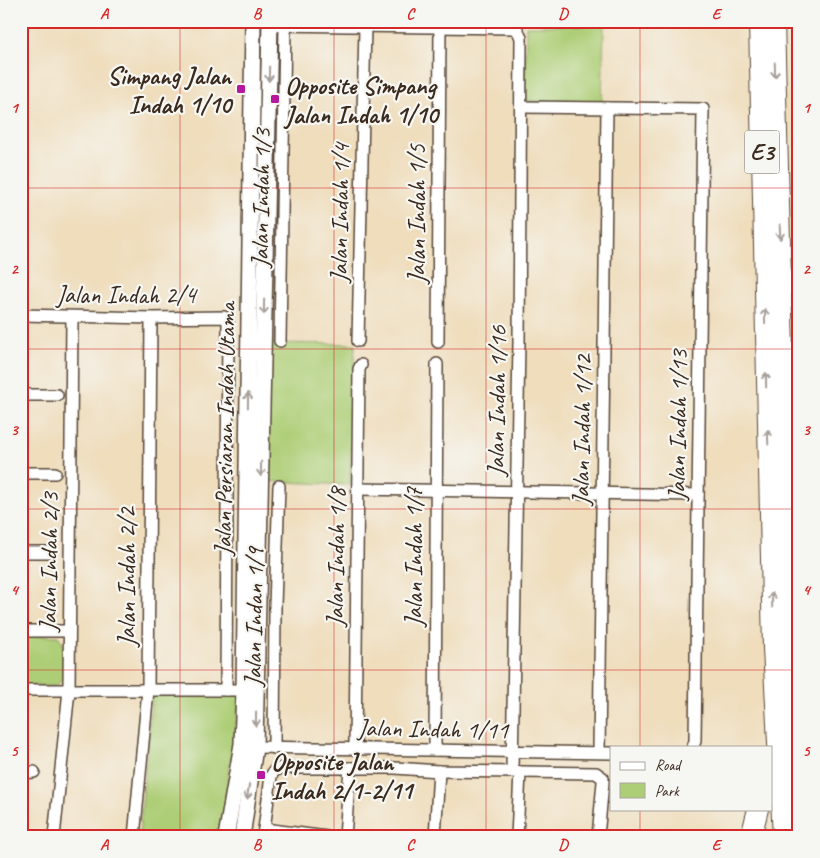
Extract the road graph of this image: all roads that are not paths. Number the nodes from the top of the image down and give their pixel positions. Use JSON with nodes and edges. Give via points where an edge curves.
{"nodes":[{"id":1,"x":253,"y":21,"type":"edge"},
{"id":2,"x":759,"y":21,"type":"edge"},
{"id":3,"x":774,"y":21,"type":"edge"},
{"id":4,"x":272,"y":23,"type":"edge"},
{"id":5,"x":312,"y":24,"type":"edge"},
{"id":6,"x":365,"y":26,"type":"junction"},
{"id":7,"x":440,"y":27,"type":"junction"},
{"id":8,"x":253,"y":56,"type":"junction"},
{"id":9,"x":521,"y":107,"type":"junction"},
{"id":10,"x":607,"y":108,"type":"junction"},
{"id":11,"x":21,"y":315,"type":"edge"},
{"id":12,"x":72,"y":317,"type":"junction"},
{"id":13,"x":151,"y":318,"type":"junction"},
{"id":14,"x":280,"y":341,"type":"dead end"},
{"id":15,"x":358,"y":341,"type":"dead end"},
{"id":16,"x":438,"y":342,"type":"dead end"},
{"id":17,"x":437,"y":364,"type":"dead end"},
{"id":18,"x":361,"y":366,"type":"dead end"},
{"id":19,"x":21,"y":395,"type":"edge"},
{"id":20,"x":57,"y":395,"type":"dead end"},
{"id":21,"x":21,"y":473,"type":"edge"},
{"id":22,"x":55,"y":474,"type":"dead end"},
{"id":23,"x":279,"y":486,"type":"dead end"},
{"id":24,"x":358,"y":489,"type":"junction"},
{"id":25,"x":436,"y":490,"type":"junction"},
{"id":26,"x":516,"y":491,"type":"junction"},
{"id":27,"x":602,"y":493,"type":"junction"},
{"id":28,"x":698,"y":495,"type":"junction"},
{"id":29,"x":21,"y":552,"type":"edge"},
{"id":30,"x":50,"y":552,"type":"dead end"},
{"id":31,"x":21,"y":631,"type":"edge"},
{"id":32,"x":69,"y":631,"type":"junction"},
{"id":33,"x":773,"y":648,"type":"junction"},
{"id":34,"x":21,"y":690,"type":"edge"},
{"id":35,"x":69,"y":690,"type":"junction"},
{"id":36,"x":148,"y":690,"type":"junction"},
{"id":37,"x":226,"y":690,"type":"junction"},
{"id":38,"x":244,"y":690,"type":"junction"},
{"id":39,"x":242,"y":729,"type":"junction"},
{"id":40,"x":694,"y":744,"type":"edge"},
{"id":41,"x":766,"y":746,"type":"edge"},
{"id":42,"x":255,"y":747,"type":"junction"},
{"id":43,"x":274,"y":748,"type":"junction"},
{"id":44,"x":355,"y":749,"type":"junction"},
{"id":45,"x":435,"y":750,"type":"junction"},
{"id":46,"x":513,"y":751,"type":"junction"},
{"id":47,"x":599,"y":752,"type":"junction"},
{"id":48,"x":610,"y":753,"type":"edge"},
{"id":49,"x":238,"y":765,"type":"junction"},
{"id":50,"x":350,"y":768,"type":"junction"},
{"id":51,"x":439,"y":771,"type":"junction"},
{"id":52,"x":34,"y":772,"type":"dead end"},
{"id":53,"x":516,"y":772,"type":"junction"},
{"id":54,"x":21,"y":773,"type":"edge"},
{"id":55,"x":758,"y":810,"type":"edge"},
{"id":56,"x":799,"y":829,"type":"edge"},
{"id":57,"x":263,"y":833,"type":"edge"},
{"id":58,"x":54,"y":837,"type":"edge"},
{"id":59,"x":134,"y":837,"type":"edge"},
{"id":60,"x":226,"y":837,"type":"edge"},
{"id":61,"x":242,"y":837,"type":"edge"},
{"id":62,"x":327,"y":837,"type":"edge"},
{"id":63,"x":344,"y":837,"type":"edge"},
{"id":64,"x":435,"y":837,"type":"edge"},
{"id":65,"x":517,"y":837,"type":"edge"},
{"id":66,"x":598,"y":837,"type":"edge"},
{"id":67,"x":751,"y":837,"type":"edge"},
{"id":68,"x":784,"y":837,"type":"edge"}],
"edges":[{"from":1,"to":8,"type":"main road","name":"Jalan Persiaran Indah Utama"},
{"from":33,"to":2,"type":"highway","number":"E3","one_way":true},
{"from":3,"to":56,"type":"highway","number":"E3","one_way":true,"via":[[793,717]]},
{"from":4,"to":5,"type":"street"},
{"from":4,"to":8,"type":"main road","via":[[259,34]]},
{"from":4,"to":14,"type":"street","name":"Jalan Indah 1/3"},
{"from":4,"to":42,"type":"main road","name":"Jalan Persiaran Indah Utama","one_way":true},
{"from":5,"to":6,"type":"street"},
{"from":6,"to":7,"type":"street"},
{"from":6,"to":15,"type":"street","name":"Jalan Indah 1/4"},
{"from":7,"to":9,"type":"street","name":"Jalan Indah 1/16","via":[[513,28],[518,31],[522,38]]},
{"from":7,"to":16,"type":"street","name":"Jalan Indah 1/5"},
{"from":38,"to":8,"type":"main road","name":"Jalan Persiaran Indah Utama","one_way":true},
{"from":9,"to":10,"type":"street"},
{"from":9,"to":26,"type":"street","name":"Jalan Indah 1/16"},
{"from":10,"to":27,"type":"street","name":"Jalan Indah 1/12"},
{"from":10,"to":28,"type":"street","name":"Jalan Indah 1/13","via":[[703,110]]},
{"from":11,"to":12,"type":"street","name":"Jalan Indah 2/4"},
{"from":12,"to":13,"type":"street","name":"Jalan Indah 2/4"},
{"from":12,"to":32,"type":"street","name":"Jalan Indah 2/3"},
{"from":13,"to":36,"type":"street","name":"Jalan Indah 2/2"},
{"from":13,"to":37,"type":"street","name":"Jalan Indah 2/4","via":[[224,317],[228,321]]},
{"from":17,"to":25,"type":"street","name":"Jalan Indah 1/7"},
{"from":18,"to":24,"type":"street","name":"Jalan Indah 1/8"},
{"from":19,"to":20,"type":"street"},
{"from":21,"to":22,"type":"street"},
{"from":23,"to":43,"type":"street","name":"Jalan Indan 1/9"},
{"from":24,"to":25,"type":"street"},
{"from":24,"to":44,"type":"street","name":"Jalan Indah 1/8"},
{"from":25,"to":26,"type":"street"},
{"from":25,"to":45,"type":"street","name":"Jalan Indah 1/7"},
{"from":26,"to":27,"type":"street"},
{"from":26,"to":46,"type":"street","name":"Jalan Indah 1/16"},
{"from":27,"to":28,"type":"street"},
{"from":27,"to":47,"type":"street","name":"Jalan Indah 1/12"},
{"from":28,"to":40,"type":"street","name":"Jalan Indah 1/13"},
{"from":29,"to":30,"type":"street"},
{"from":31,"to":32,"type":"street"},
{"from":32,"to":35,"type":"street","name":"Jalan Indah 2/3"},
{"from":33,"to":41,"type":"highway"},
{"from":33,"to":68,"type":"highway","number":"E3"},
{"from":34,"to":35,"type":"street"},
{"from":35,"to":36,"type":"street"},
{"from":35,"to":58,"type":"street","name":"Jalan Indah 2/3"},
{"from":36,"to":37,"type":"street"},
{"from":36,"to":59,"type":"street","name":"Jalan Indah 2/2"},
{"from":37,"to":38,"type":"street"},
{"from":38,"to":39,"type":"main road","name":"Jalan Persiaran Indah Utama"},
{"from":39,"to":42,"type":"main road","via":[[250,745]]},
{"from":39,"to":49,"type":"main road","name":"Jalan Persiaran Indah Utama"},
{"from":42,"to":43,"type":"street","name":"Jalan Indah 1/11"},
{"from":42,"to":49,"type":"main road"},
{"from":42,"to":61,"type":"main road","name":"Jalan Persiaran Indah Utama","one_way":true},
{"from":43,"to":44,"type":"street","name":"Jalan Indah 1/11"},
{"from":44,"to":45,"type":"street","name":"Jalan Indah 1/11"},
{"from":45,"to":46,"type":"street","name":"Jalan Indah 1/11"},
{"from":46,"to":47,"type":"street","name":"Jalan Indah 1/11"},
{"from":46,"to":53,"type":"street","name":"Jalan Indah 1/16"},
{"from":47,"to":48,"type":"street","name":"Jalan Indah 1/11"},
{"from":49,"to":60,"type":"main road","name":"Jalan Persiaran Indah Utama"},
{"from":50,"to":51,"type":"street","name":"Jalan Indah 1/11"},
{"from":50,"to":57,"type":"street","name":"Jalan Indah 1/11","via":[[280,768],[274,771]]},
{"from":50,"to":63,"type":"street"},
{"from":51,"to":53,"type":"street","name":"Jalan Indah 1/11"},
{"from":51,"to":64,"type":"street"},
{"from":52,"to":54,"type":"street"},
{"from":53,"to":65,"type":"street","name":"Jalan Indah 1/16"},
{"from":53,"to":66,"type":"street","name":"Jalan Indah 1/11","via":[[596,773],[603,782]]},
{"from":55,"to":67,"type":"highway"},
{"from":57,"to":62,"type":"street"}]}
